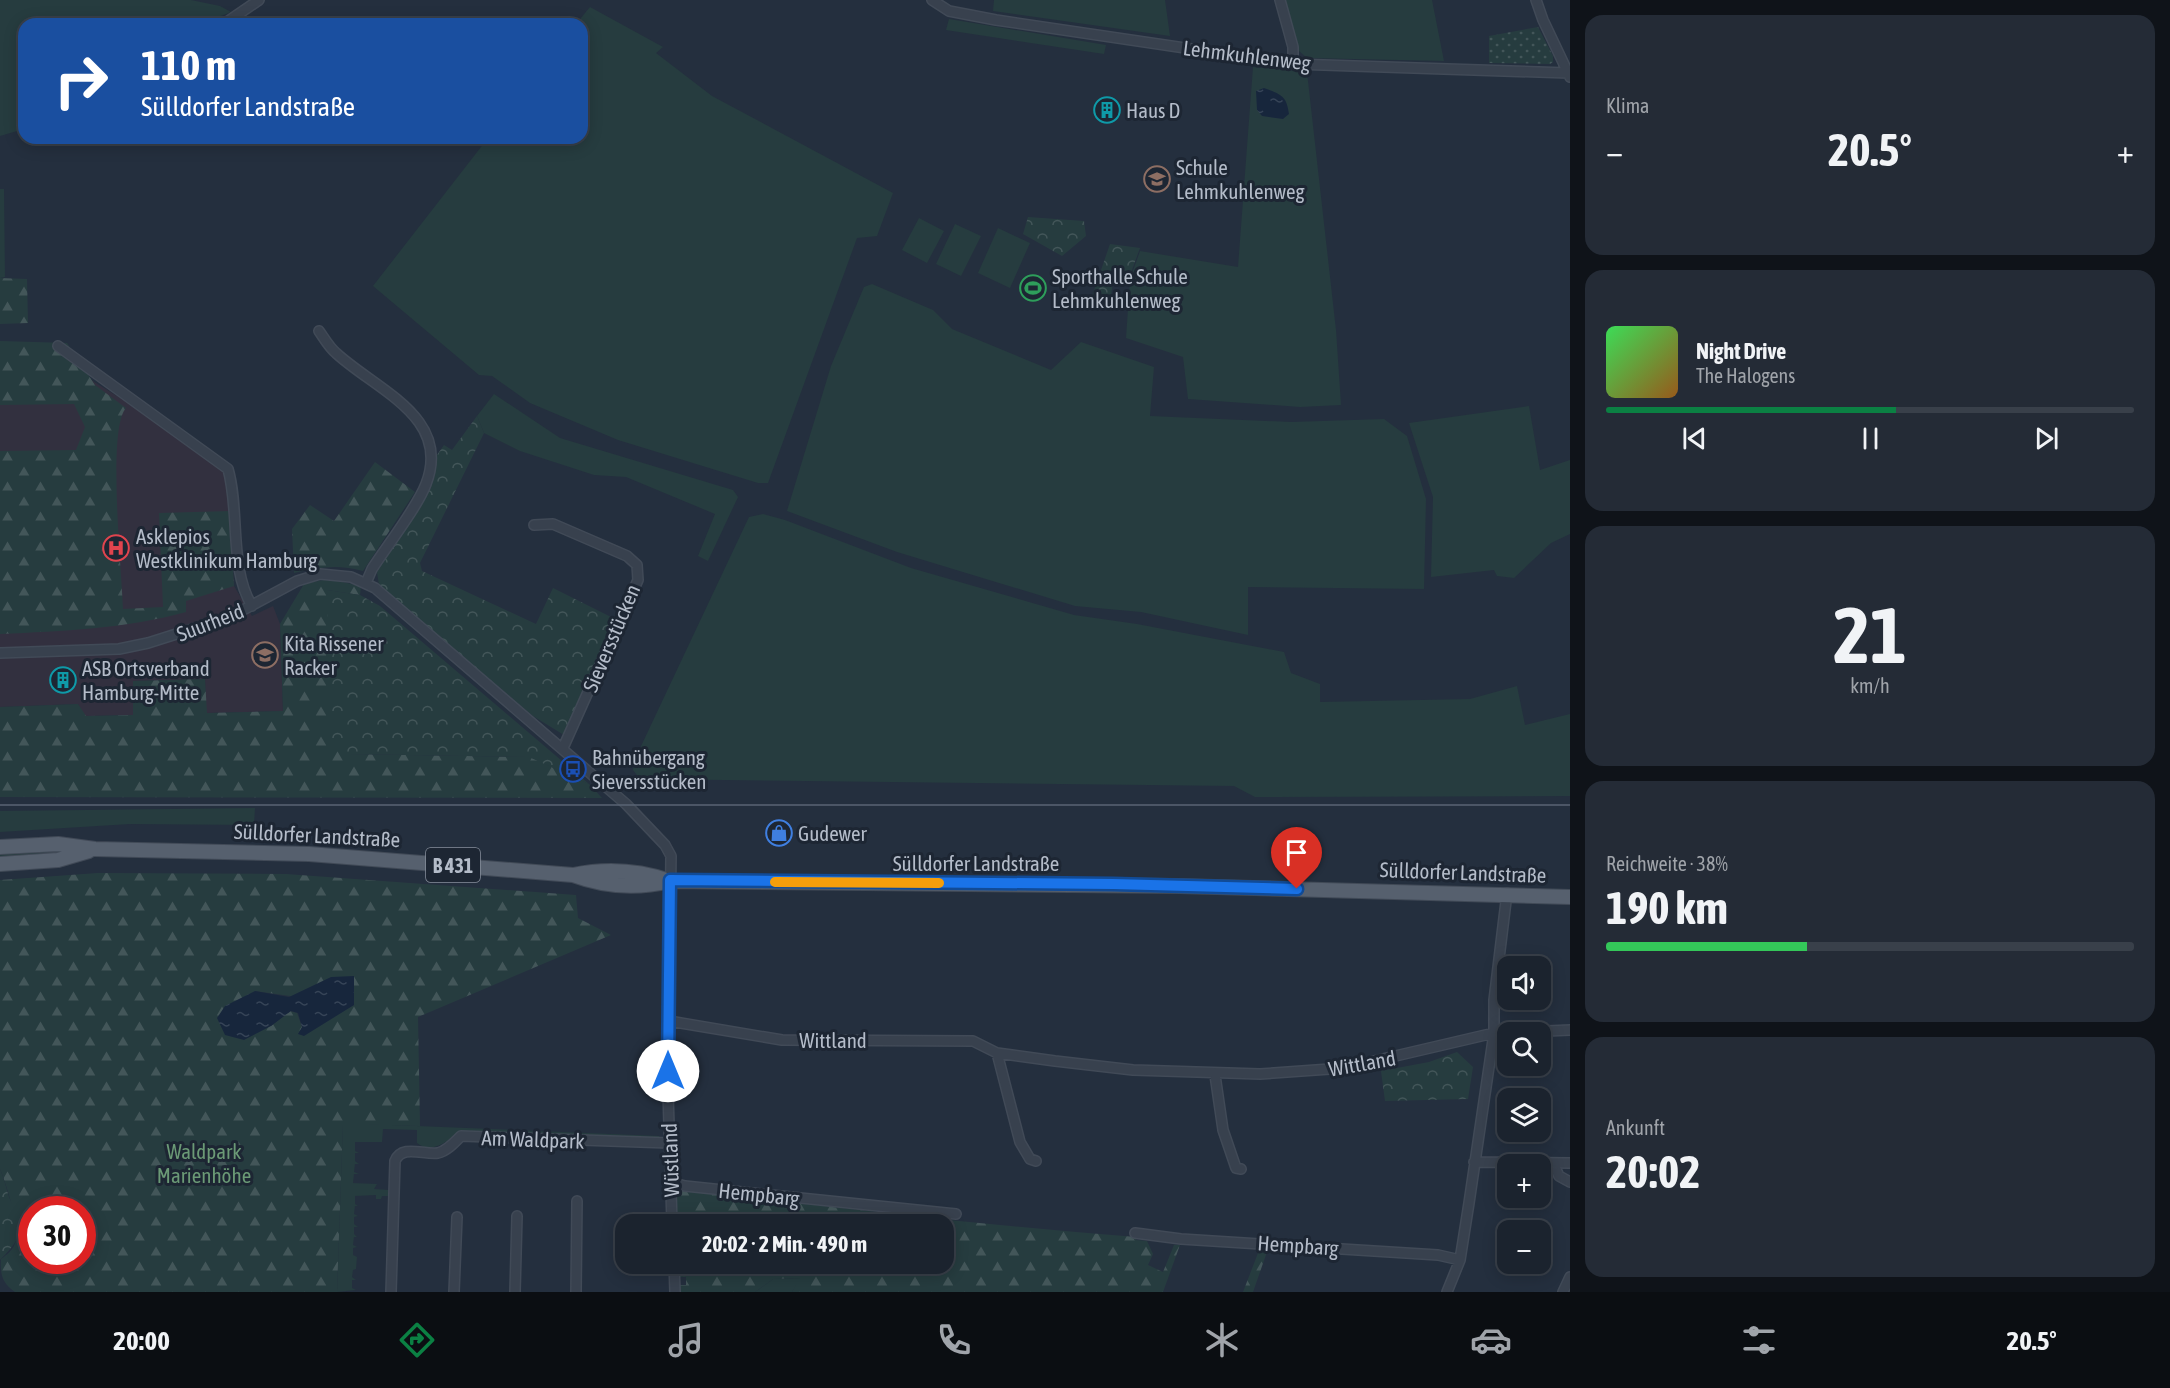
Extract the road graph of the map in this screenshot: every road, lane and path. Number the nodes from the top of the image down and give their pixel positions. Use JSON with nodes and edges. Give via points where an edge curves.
{"nodes":[{"id":1,"x":259,"y":0,"type":"edge"},
{"id":2,"x":932,"y":0,"type":"edge"},
{"id":3,"x":1280,"y":0,"type":"edge"},
{"id":4,"x":1536,"y":0,"type":"edge"},
{"id":5,"x":233,"y":18,"type":"edge"},
{"id":6,"x":1293,"y":64,"type":"junction"},
{"id":7,"x":1569,"y":75,"type":"edge"},
{"id":8,"x":319,"y":331,"type":"dead end"},
{"id":9,"x":58,"y":346,"type":"dead end"},
{"id":10,"x":534,"y":525,"type":"dead end"},
{"id":11,"x":366,"y":583,"type":"junction"},
{"id":12,"x":252,"y":606,"type":"junction"},
{"id":13,"x":0,"y":653,"type":"edge"},
{"id":14,"x":563,"y":748,"type":"junction"},
{"id":15,"x":0,"y":846,"type":"edge"},
{"id":16,"x":95,"y":849,"type":"junction"},
{"id":17,"x":0,"y":864,"type":"edge"},
{"id":18,"x":670,"y":880,"type":"junction"},
{"id":19,"x":1507,"y":893,"type":"junction"},
{"id":20,"x":1570,"y":897,"type":"edge"},
{"id":21,"x":669,"y":1022,"type":"junction"},
{"id":22,"x":1570,"y":1030,"type":"edge"},
{"id":23,"x":1551,"y":1031,"type":"edge"},
{"id":24,"x":1494,"y":1034,"type":"junction"},
{"id":25,"x":1497,"y":1034,"type":"edge"},
{"id":26,"x":997,"y":1053,"type":"junction"},
{"id":27,"x":1215,"y":1075,"type":"junction"},
{"id":28,"x":669,"y":1143,"type":"junction"},
{"id":29,"x":1036,"y":1161,"type":"dead end"},
{"id":30,"x":1474,"y":1162,"type":"junction"},
{"id":31,"x":1553,"y":1162,"type":"junction"},
{"id":32,"x":1570,"y":1163,"type":"edge"},
{"id":33,"x":1241,"y":1169,"type":"dead end"},
{"id":34,"x":670,"y":1182,"type":"junction"},
{"id":35,"x":1570,"y":1182,"type":"edge"},
{"id":36,"x":577,"y":1201,"type":"dead end"},
{"id":37,"x":672,"y":1214,"type":"edge"},
{"id":38,"x":956,"y":1214,"type":"dead end"},
{"id":39,"x":517,"y":1216,"type":"dead end"},
{"id":40,"x":457,"y":1217,"type":"dead end"},
{"id":41,"x":1135,"y":1233,"type":"dead end"},
{"id":42,"x":1460,"y":1260,"type":"junction"},
{"id":43,"x":674,"y":1274,"type":"edge"},
{"id":44,"x":1570,"y":1277,"type":"edge"},
{"id":45,"x":391,"y":1292,"type":"edge"},
{"id":46,"x":454,"y":1292,"type":"edge"},
{"id":47,"x":514,"y":1292,"type":"edge"},
{"id":48,"x":576,"y":1292,"type":"edge"},
{"id":49,"x":675,"y":1292,"type":"edge"},
{"id":50,"x":1447,"y":1292,"type":"edge"},
{"id":51,"x":1563,"y":1292,"type":"edge"}],
"edges":[{"from":1,"to":5,"type":"street"},
{"from":2,"to":6,"type":"street","name":"Lehmkuhlenweg","via":[[949,11],[987,18]]},
{"from":3,"to":6,"type":"street","via":[[1293,47]]},
{"from":4,"to":7,"type":"street"},
{"from":6,"to":7,"type":"street","name":"Lehmkuhlenweg"},
{"from":8,"to":11,"type":"street","via":[[334,352],[417,418],[432,446],[426,486]]},
{"from":9,"to":12,"type":"street","name":"Suurheid","via":[[228,468],[241,582]]},
{"from":10,"to":14,"type":"street","name":"Sieversstücken","via":[[553,524],[627,556],[637,565],[638,580]]},
{"from":11,"to":12,"type":"street","via":[[341,575],[312,576]]},
{"from":11,"to":14,"type":"street"},
{"from":12,"to":13,"type":"street","name":"Suurheid","via":[[148,644],[119,649]]},
{"from":14,"to":18,"type":"street","via":[[665,845],[671,855]]},
{"from":15,"to":16,"type":"main road","name":"Sülldorfer Landstraße","number":"B 431","via":[[58,843]]},
{"from":16,"to":17,"type":"main road","name":"Sülldorfer Landstraße","number":"B 431","via":[[58,860]]},
{"from":16,"to":18,"type":"main road","name":"Sülldorfer Landstraße","number":"B 431","via":[[309,854],[573,875],[597,870],[647,873]]},
{"from":18,"to":19,"type":"main road","name":"Sülldorfer Landstraße","number":"B 431"},
{"from":18,"to":21,"type":"street","name":"Wüstland"},
{"from":19,"to":20,"type":"main road","name":"Sülldorfer Landstraße","number":"B 431"},
{"from":19,"to":24,"type":"street","via":[[1494,1000]]},
{"from":21,"to":26,"type":"street","name":"Wittland","via":[[782,1040],[973,1041]]},
{"from":21,"to":28,"type":"street","name":"Wüstland"},
{"from":22,"to":23,"type":"street"},
{"from":24,"to":25,"type":"street","name":"Wittland"},
{"from":24,"to":27,"type":"street","name":"Wittland","via":[[1344,1068]]},
{"from":24,"to":30,"type":"street"},
{"from":26,"to":27,"type":"street","name":"Wittland","via":[[1133,1070]]},
{"from":26,"to":29,"type":"street","via":[[1020,1142],[1030,1159]]},
{"from":27,"to":33,"type":"street","via":[[1223,1130],[1236,1168]]},
{"from":28,"to":34,"type":"street","name":"Wüstland"},
{"from":28,"to":45,"type":"street","name":"Am Waldpark","via":[[462,1136],[440,1153],[397,1155]]},
{"from":30,"to":31,"type":"street"},
{"from":30,"to":42,"type":"street"},
{"from":31,"to":32,"type":"street"},
{"from":31,"to":35,"type":"street","via":[[1559,1176]]},
{"from":34,"to":37,"type":"street","name":"Wüstland"},
{"from":34,"to":38,"type":"street","name":"Hempbarg"},
{"from":36,"to":48,"type":"street"},
{"from":39,"to":47,"type":"street"},
{"from":40,"to":46,"type":"street"},
{"from":41,"to":42,"type":"street","name":"Hempbarg","via":[[1438,1255]]},
{"from":42,"to":50,"type":"street"},
{"from":43,"to":49,"type":"street"},
{"from":44,"to":51,"type":"street"}]}
